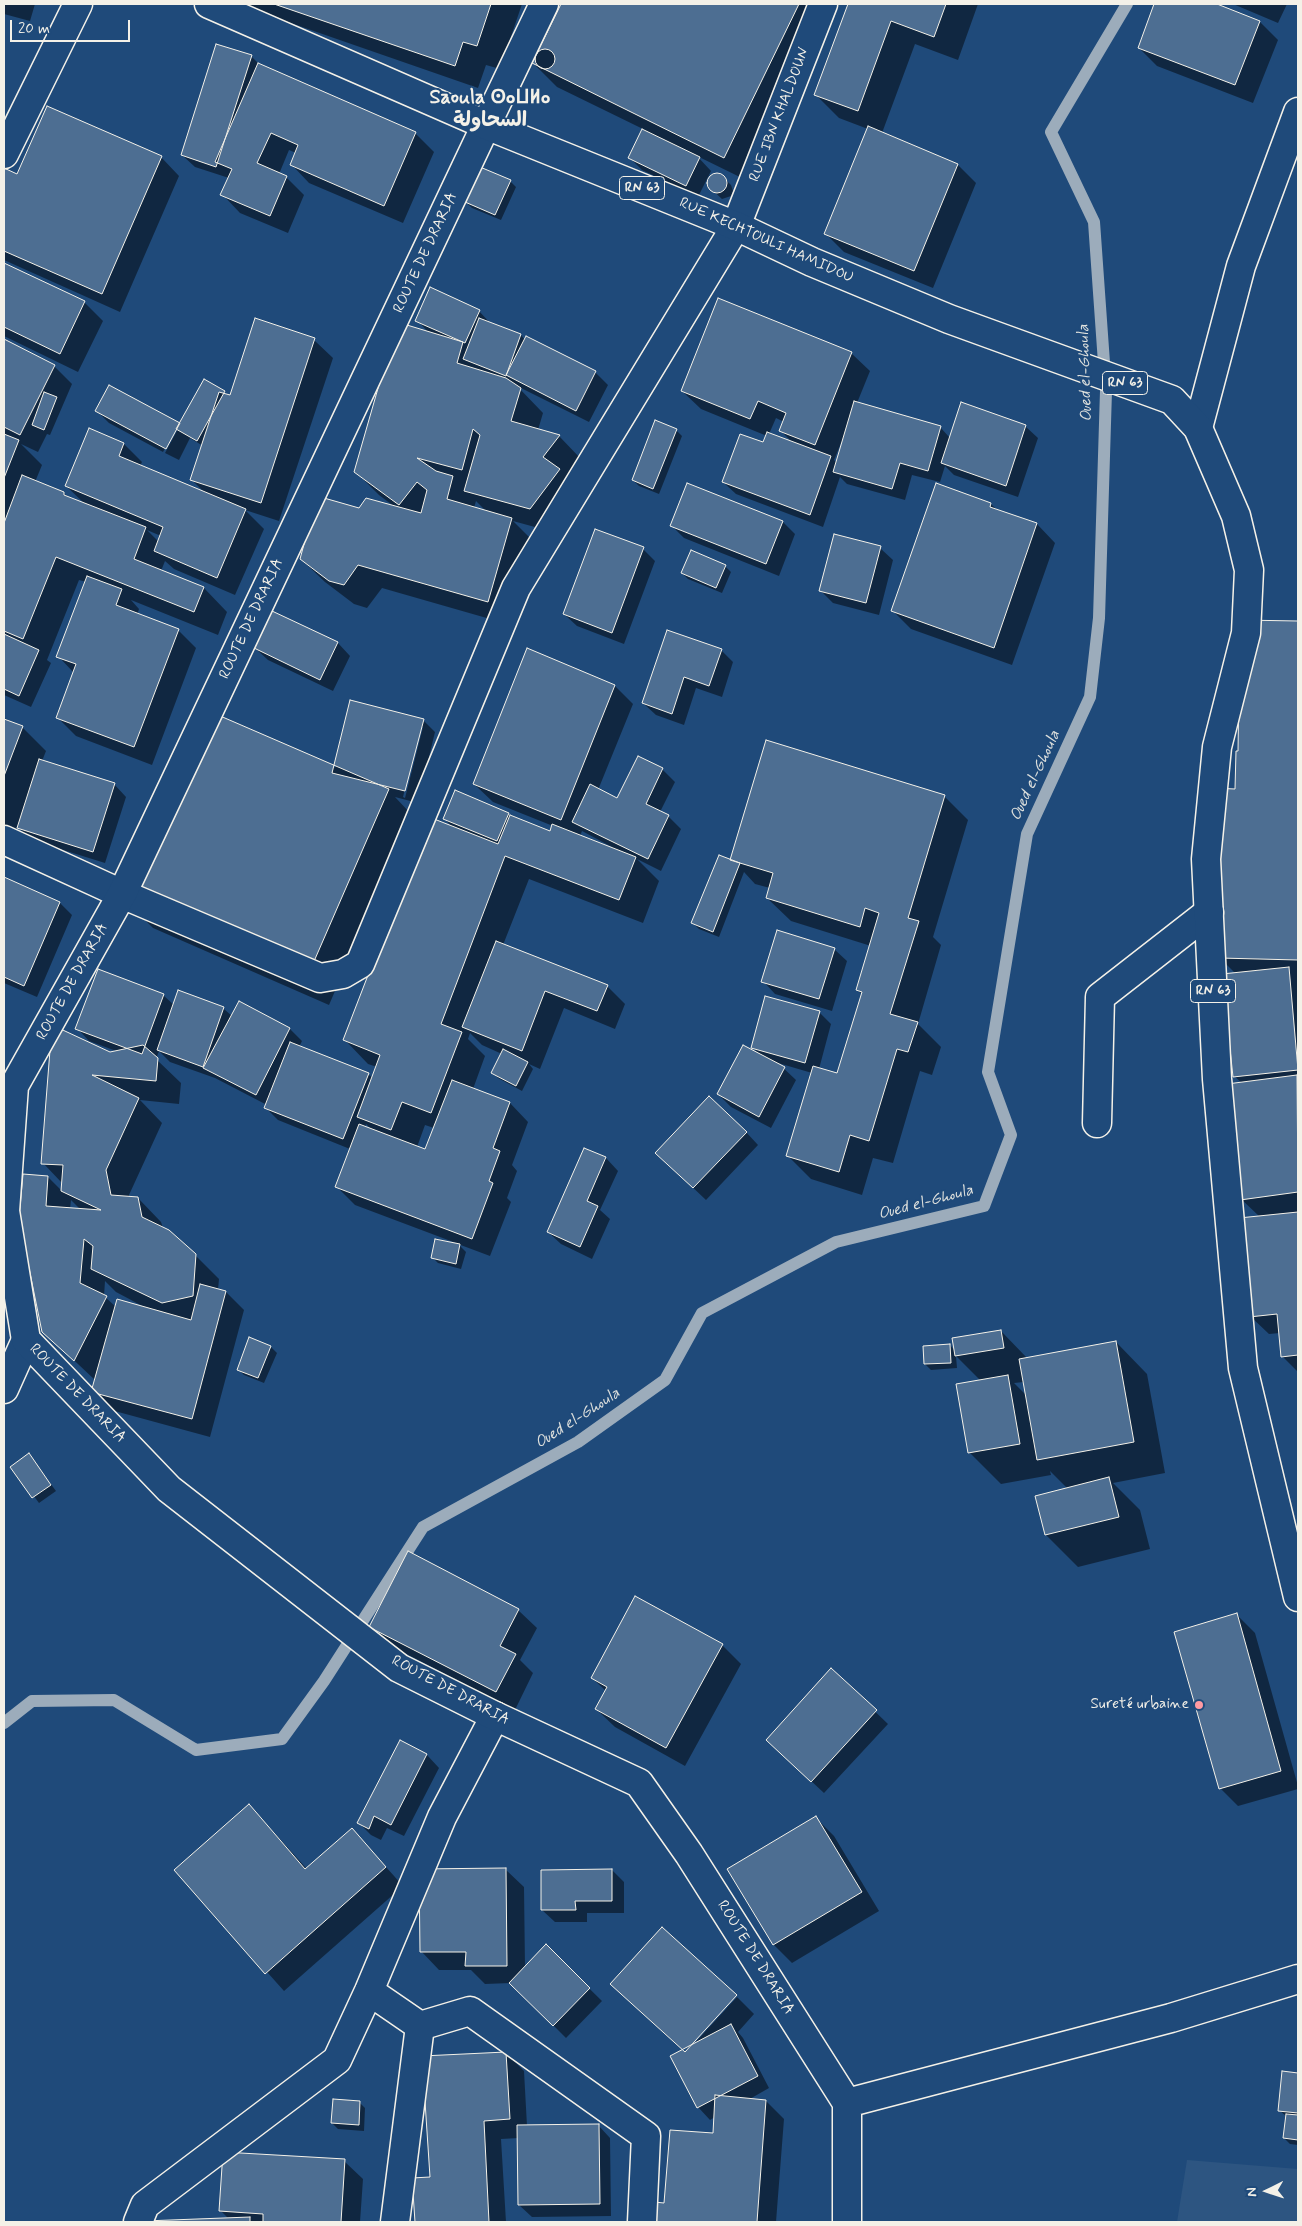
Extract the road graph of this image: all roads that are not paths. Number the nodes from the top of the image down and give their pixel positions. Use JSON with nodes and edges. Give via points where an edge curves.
{"nodes":[{"id":1,"x":78,"y":4,"type":"edge"},
{"id":2,"x":209,"y":4,"type":"edge"},
{"id":3,"x":544,"y":4,"type":"edge"},
{"id":4,"x":823,"y":4,"type":"edge"},
{"id":5,"x":1298,"y":112,"type":"edge"},
{"id":6,"x":486,"y":125,"type":"junction"},
{"id":7,"x":4,"y":154,"type":"edge"},
{"id":8,"x":736,"y":226,"type":"junction"},
{"id":9,"x":1198,"y":428,"type":"junction"},
{"id":10,"x":4,"y":840,"type":"edge"},
{"id":11,"x":122,"y":894,"type":"junction"},
{"id":12,"x":1209,"y":912,"type":"junction"},
{"id":13,"x":1097,"y":1122,"type":"dead end"},
{"id":14,"x":26,"y":1340,"type":"junction"},
{"id":15,"x":4,"y":1389,"type":"edge"},
{"id":16,"x":1298,"y":1597,"type":"edge"},
{"id":17,"x":495,"y":1716,"type":"junction"},
{"id":18,"x":1298,"y":1979,"type":"edge"},
{"id":19,"x":368,"y":1991,"type":"junction"},
{"id":20,"x":420,"y":2026,"type":"junction"},
{"id":21,"x":846,"y":2103,"type":"junction"},
{"id":22,"x":138,"y":2222,"type":"edge"},
{"id":23,"x":395,"y":2222,"type":"edge"},
{"id":24,"x":642,"y":2222,"type":"edge"},
{"id":25,"x":847,"y":2222,"type":"edge"}],
"edges":[{"from":1,"to":7,"type":"main road"},
{"from":2,"to":6,"type":"main road","name":"RUE KECHTOULI HAMIDOU","number":"RN 63"},
{"from":3,"to":6,"type":"main road","name":"ROUTE DE DRARIA"},
{"from":4,"to":8,"type":"main road","name":"RUE IBN KHALDOUN"},
{"from":5,"to":9,"type":"main road","via":[[1241,266]]},
{"from":6,"to":8,"type":"main road","name":"RUE KECHTOULI HAMIDOU","number":"RN 63"},
{"from":6,"to":11,"type":"main road","name":"ROUTE DE DRARIA"},
{"from":8,"to":9,"type":"main road","name":"RUE KECHTOULI HAMIDOU","number":"RN 63","via":[[948,319],[1172,400]]},
{"from":8,"to":11,"type":"main road","name":"RUE IBN KHALDOUN","via":[[516,588],[360,964],[344,974],[320,978]]},
{"from":9,"to":12,"type":"main road","number":"RN 63","via":[[1236,516],[1249,570],[1246,633],[1217,747],[1206,859]]},
{"from":10,"to":11,"type":"main road","name":"RUE IBN KHALDOUN"},
{"from":11,"to":14,"type":"main road","name":"ROUTE DE DRARIA","via":[[14,1086],[4,1211]]},
{"from":12,"to":13,"type":"main road","via":[[1100,997]]},
{"from":12,"to":16,"type":"main road","number":"RN 63","via":[[1217,1079],[1243,1368]]},
{"from":14,"to":15,"type":"main road"},
{"from":14,"to":17,"type":"main road","name":"ROUTE DE DRARIA","via":[[169,1489],[399,1668]]},
{"from":17,"to":19,"type":"main road","via":[[442,1816]]},
{"from":17,"to":21,"type":"main road","name":"ROUTE DE DRARIA","via":[[639,1783],[689,1854]]},
{"from":18,"to":21,"type":"main road","via":[[1171,2018]]},
{"from":19,"to":20,"type":"main road"},
{"from":19,"to":22,"type":"main road","via":[[337,2060],[145,2205]]},
{"from":20,"to":23,"type":"main road"},
{"from":20,"to":24,"type":"main road","via":[[470,2011],[646,2136]]},
{"from":21,"to":25,"type":"main road"}]}
